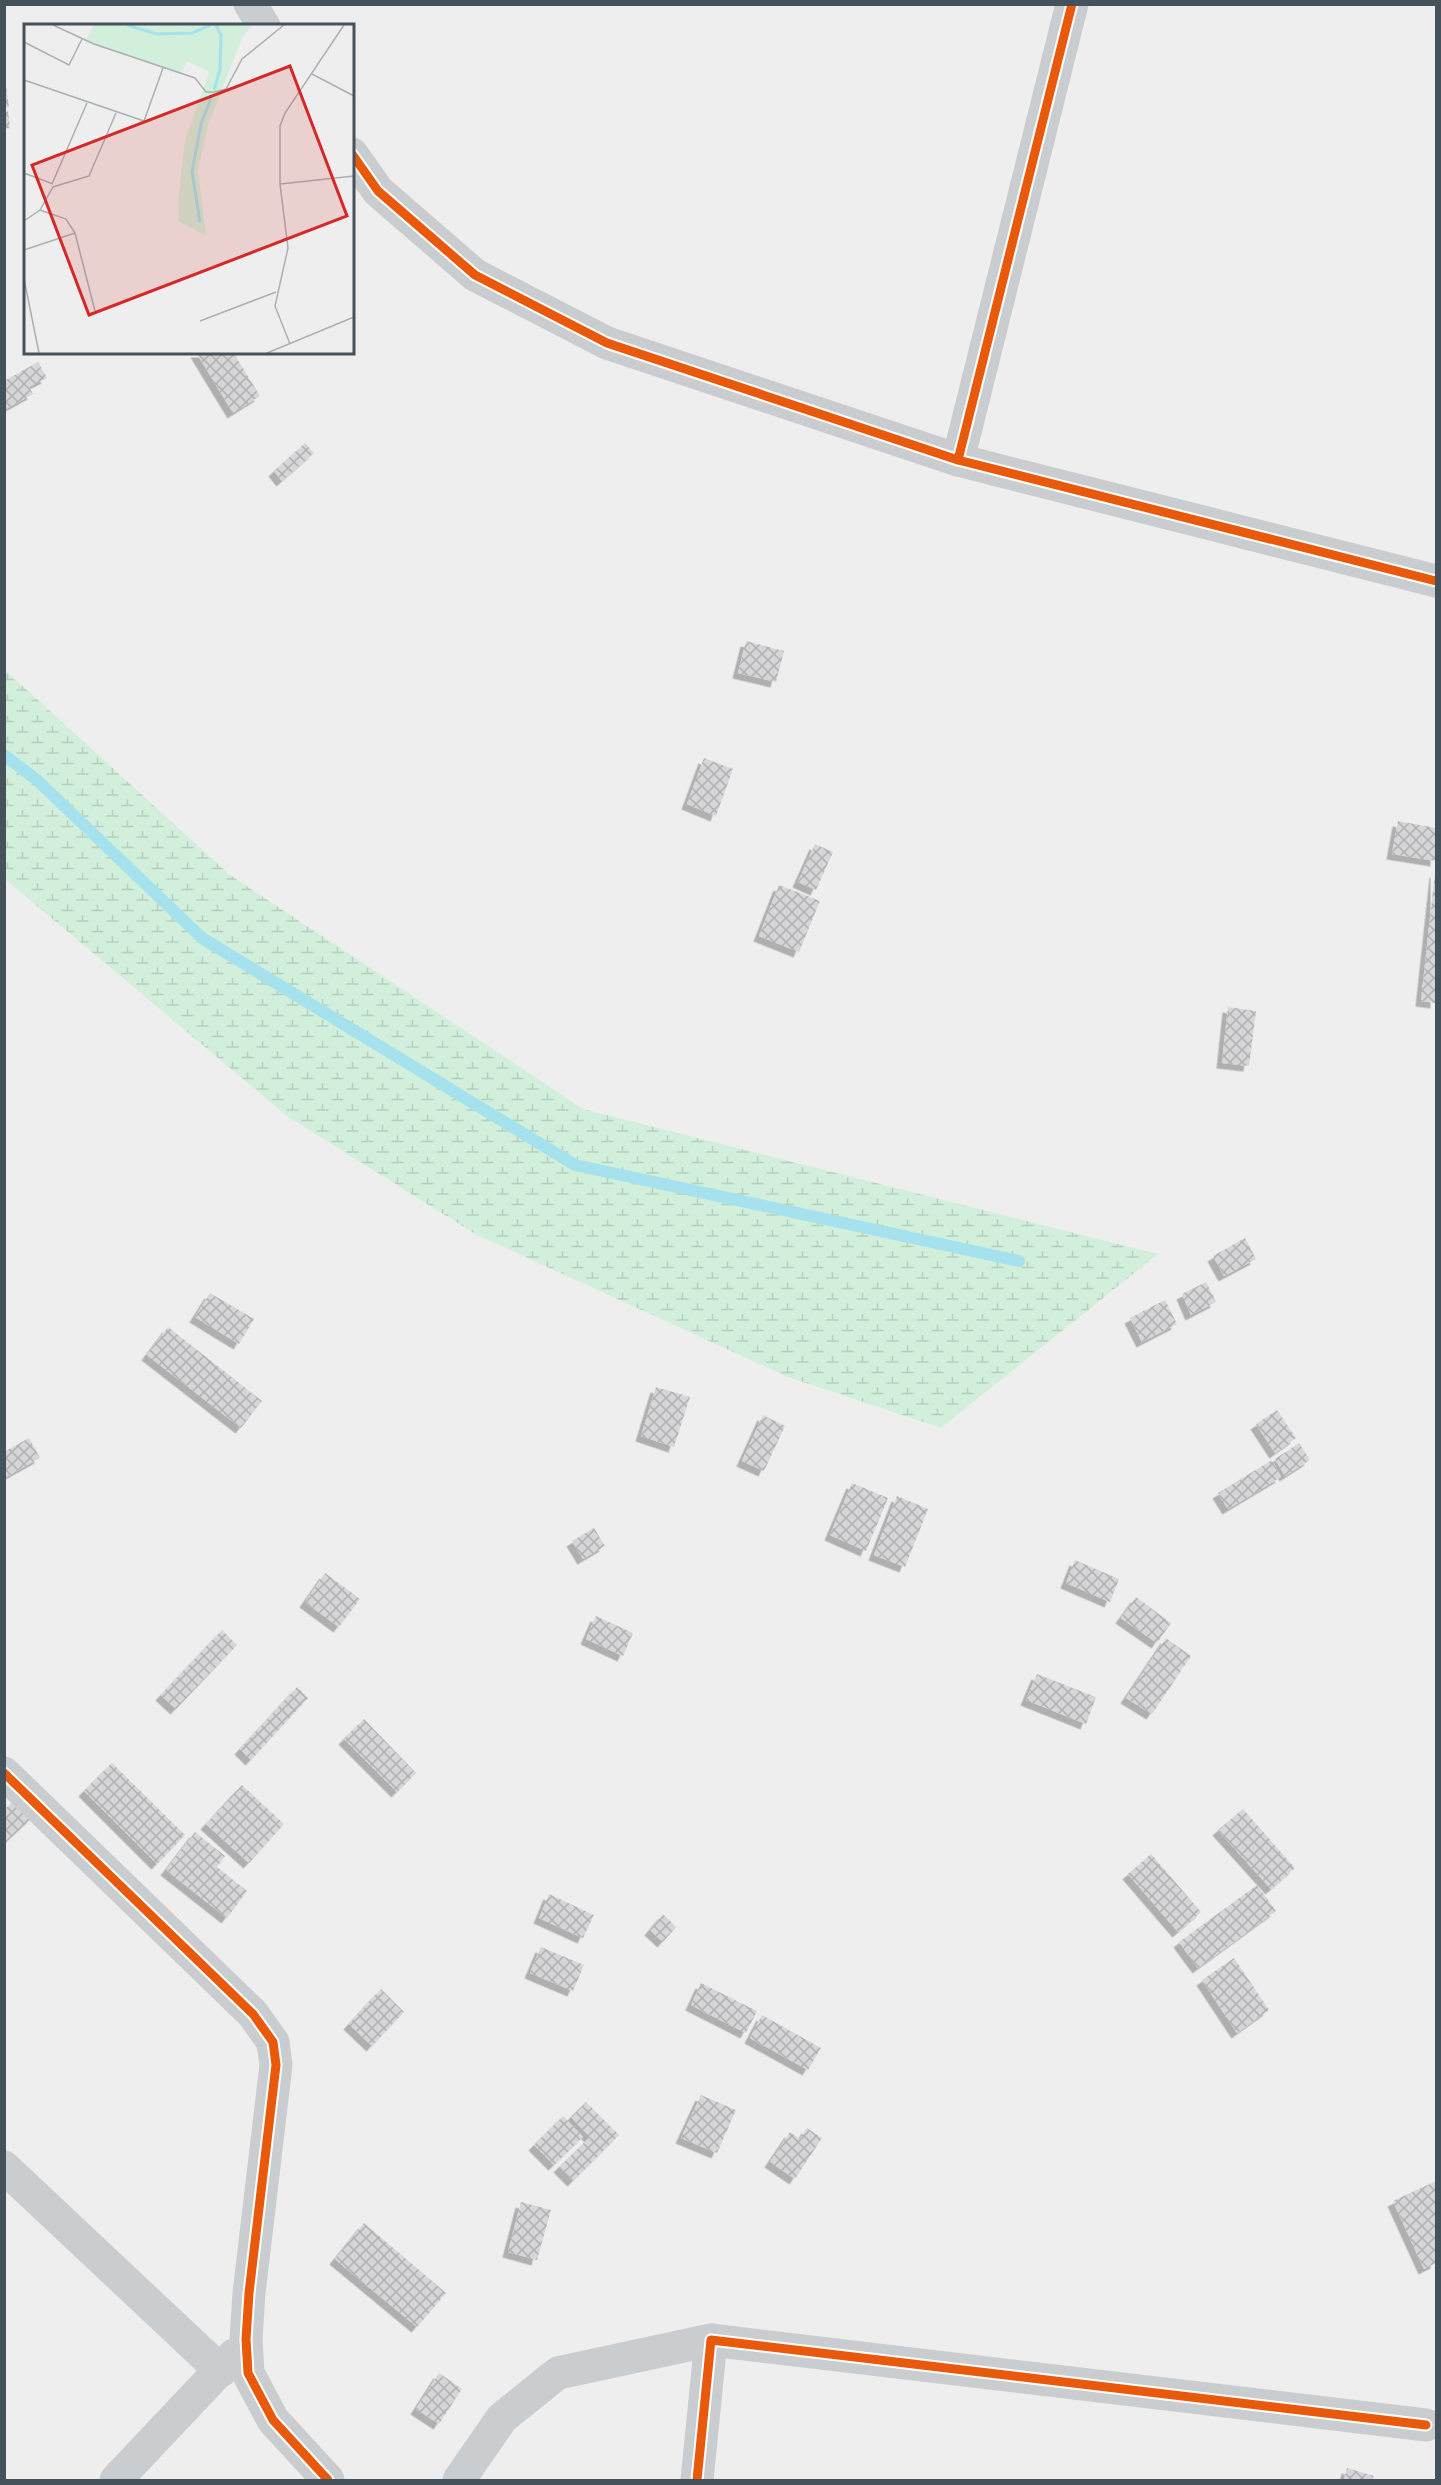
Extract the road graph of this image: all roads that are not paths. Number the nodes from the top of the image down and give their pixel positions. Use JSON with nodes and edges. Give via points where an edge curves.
{"nodes":[{"id":1,"x":250,"y":4,"type":"edge"},
{"id":2,"x":1072,"y":4,"type":"edge"},
{"id":3,"x":263,"y":24,"type":"edge"},
{"id":4,"x":354,"y":157,"type":"edge"},
{"id":5,"x":958,"y":460,"type":"junction"},
{"id":6,"x":1437,"y":581,"type":"edge"},
{"id":7,"x":4,"y":1773,"type":"edge"},
{"id":8,"x":4,"y":2167,"type":"edge"},
{"id":9,"x":246,"y":2339,"type":"junction"},
{"id":10,"x":711,"y":2340,"type":"junction"},
{"id":11,"x":221,"y":2371,"type":"junction"},
{"id":12,"x":1426,"y":2425,"type":"dead end"},
{"id":13,"x":116,"y":2481,"type":"edge"},
{"id":14,"x":328,"y":2481,"type":"edge"},
{"id":15,"x":459,"y":2481,"type":"edge"},
{"id":16,"x":697,"y":2481,"type":"edge"}],
"edges":[{"from":1,"to":3,"type":"street"},
{"from":2,"to":5,"type":"street"},
{"from":4,"to":5,"type":"street","via":[[378,191],[475,275],[607,343]]},
{"from":5,"to":6,"type":"street"},
{"from":7,"to":9,"type":"street","via":[[253,2013],[273,2042],[276,2065]]},
{"from":8,"to":11,"type":"street"},
{"from":9,"to":11,"type":"street"},
{"from":9,"to":14,"type":"street","via":[[248,2373],[273,2420]]},
{"from":10,"to":12,"type":"street"},
{"from":10,"to":15,"type":"street","via":[[558,2373],[502,2418]]},
{"from":10,"to":16,"type":"street"},
{"from":11,"to":13,"type":"street"}]}
